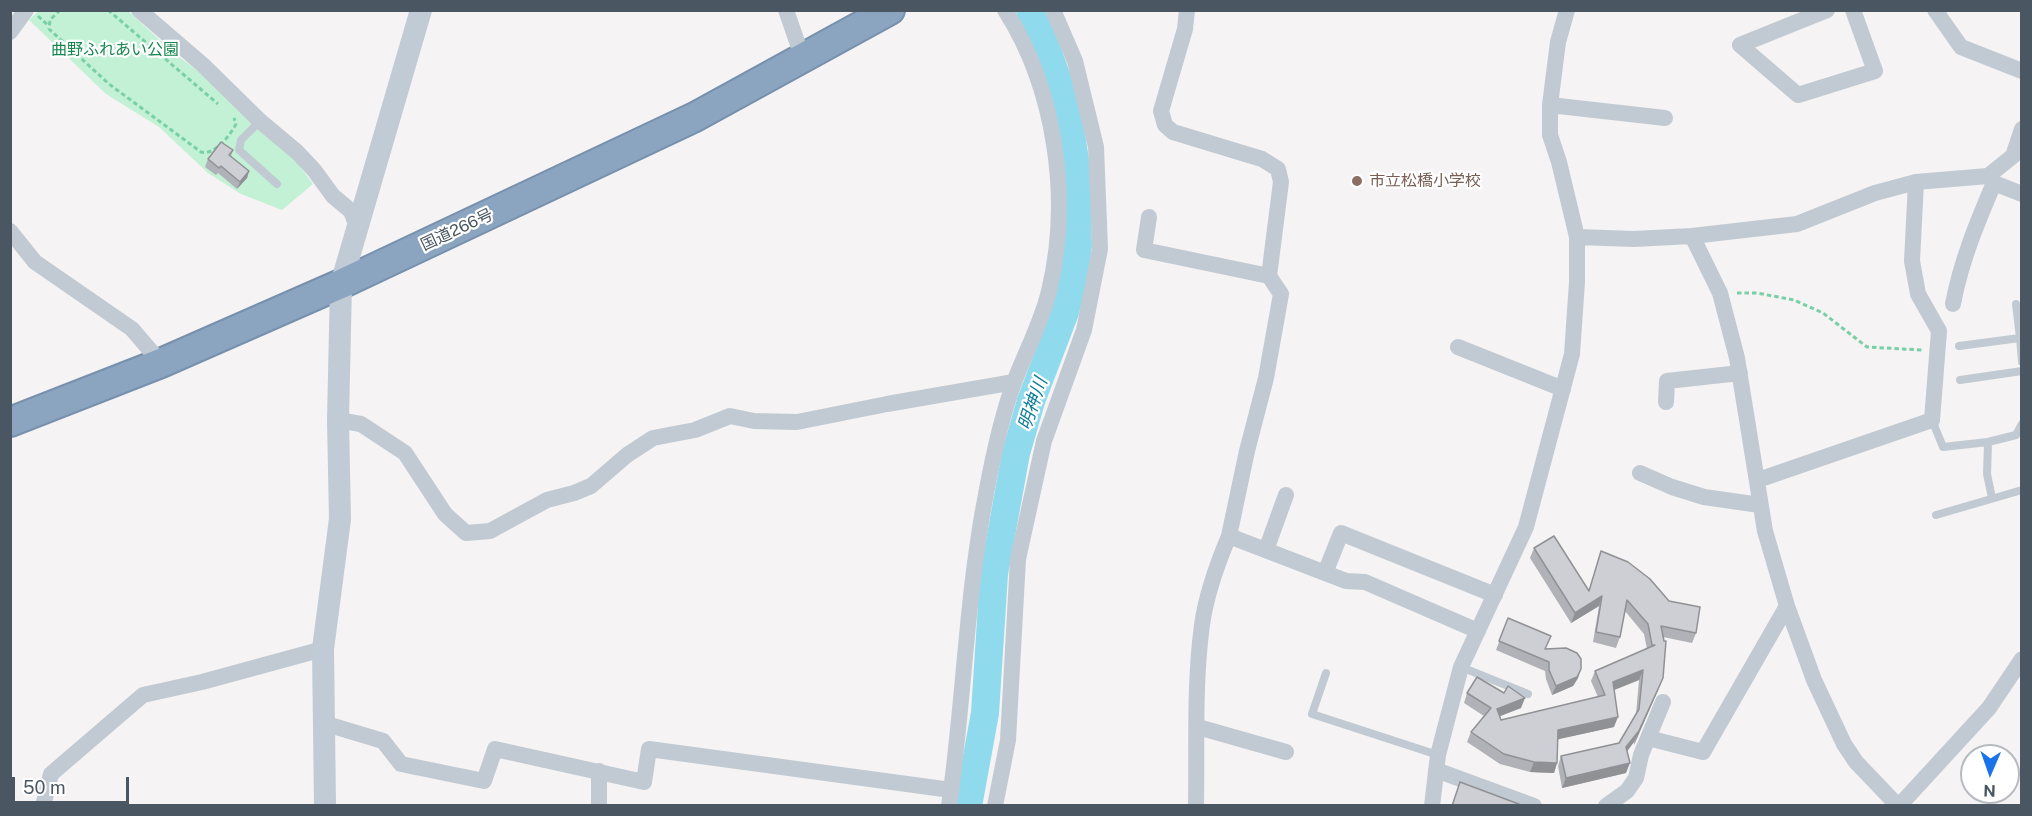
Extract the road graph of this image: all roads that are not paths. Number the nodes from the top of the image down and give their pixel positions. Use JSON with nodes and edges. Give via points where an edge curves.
{"nodes":[{"id":1,"x":26,"y":10,"type":"edge"},
{"id":2,"x":139,"y":10,"type":"edge"},
{"id":3,"x":421,"y":10,"type":"edge"},
{"id":4,"x":786,"y":10,"type":"edge"},
{"id":5,"x":890,"y":10,"type":"edge"},
{"id":6,"x":1005,"y":10,"type":"edge"},
{"id":7,"x":1053,"y":10,"type":"edge"},
{"id":8,"x":1187,"y":10,"type":"edge"},
{"id":9,"x":1567,"y":10,"type":"edge"},
{"id":10,"x":1827,"y":10,"type":"edge"},
{"id":11,"x":1853,"y":10,"type":"edge"},
{"id":12,"x":1935,"y":10,"type":"edge"},
{"id":13,"x":10,"y":32,"type":"edge"},
{"id":14,"x":803,"y":59,"type":"junction"},
{"id":15,"x":2022,"y":71,"type":"edge"},
{"id":16,"x":1550,"y":105,"type":"junction"},
{"id":17,"x":1665,"y":118,"type":"dead end"},
{"id":18,"x":260,"y":121,"type":"junction"},
{"id":19,"x":2022,"y":129,"type":"edge"},
{"id":20,"x":1991,"y":180,"type":"junction"},
{"id":21,"x":1916,"y":182,"type":"junction"},
{"id":22,"x":277,"y":184,"type":"dead end"},
{"id":23,"x":2022,"y":194,"type":"edge"},
{"id":24,"x":1149,"y":217,"type":"dead end"},
{"id":25,"x":358,"y":230,"type":"junction"},
{"id":26,"x":10,"y":231,"type":"edge"},
{"id":27,"x":1692,"y":236,"type":"junction"},
{"id":28,"x":1577,"y":237,"type":"junction"},
{"id":29,"x":1269,"y":276,"type":"junction"},
{"id":30,"x":341,"y":284,"type":"junction"},
{"id":31,"x":1953,"y":304,"type":"dead end"},
{"id":32,"x":2016,"y":304,"type":"dead end"},
{"id":33,"x":2021,"y":337,"type":"edge"},
{"id":34,"x":1959,"y":346,"type":"dead end"},
{"id":35,"x":1458,"y":347,"type":"dead end"},
{"id":36,"x":2022,"y":362,"type":"edge"},
{"id":37,"x":161,"y":363,"type":"junction"},
{"id":38,"x":2022,"y":371,"type":"edge"},
{"id":39,"x":1740,"y":373,"type":"junction"},
{"id":40,"x":1960,"y":380,"type":"dead end"},
{"id":41,"x":1014,"y":382,"type":"junction"},
{"id":42,"x":1563,"y":389,"type":"junction"},
{"id":43,"x":1666,"y":402,"type":"dead end"},
{"id":44,"x":338,"y":420,"type":"junction"},
{"id":45,"x":1932,"y":420,"type":"junction"},
{"id":46,"x":10,"y":422,"type":"edge"},
{"id":47,"x":2022,"y":424,"type":"edge"},
{"id":48,"x":1988,"y":442,"type":"junction"},
{"id":49,"x":1640,"y":473,"type":"dead end"},
{"id":50,"x":1758,"y":480,"type":"junction"},
{"id":51,"x":2022,"y":490,"type":"edge"},
{"id":52,"x":1286,"y":495,"type":"dead end"},
{"id":53,"x":1992,"y":498,"type":"junction"},
{"id":54,"x":1760,"y":505,"type":"junction"},
{"id":55,"x":1936,"y":515,"type":"dead end"},
{"id":56,"x":1229,"y":536,"type":"junction"},
{"id":57,"x":1266,"y":550,"type":"junction"},
{"id":58,"x":1325,"y":573,"type":"junction"},
{"id":59,"x":1495,"y":595,"type":"junction"},
{"id":60,"x":1787,"y":606,"type":"junction"},
{"id":61,"x":1478,"y":631,"type":"junction"},
{"id":62,"x":323,"y":649,"type":"junction"},
{"id":63,"x":2022,"y":659,"type":"edge"},
{"id":64,"x":1461,"y":667,"type":"junction"},
{"id":65,"x":1326,"y":674,"type":"dead end"},
{"id":66,"x":1528,"y":694,"type":"dead end"},
{"id":67,"x":1663,"y":702,"type":"dead end"},
{"id":68,"x":323,"y":723,"type":"junction"},
{"id":69,"x":1198,"y":727,"type":"junction"},
{"id":70,"x":1648,"y":738,"type":"junction"},
{"id":71,"x":1286,"y":752,"type":"dead end"},
{"id":72,"x":1437,"y":762,"type":"junction"},
{"id":73,"x":599,"y":771,"type":"junction"},
{"id":74,"x":950,"y":798,"type":"edge"},
{"id":75,"x":43,"y":806,"type":"edge"},
{"id":76,"x":325,"y":806,"type":"edge"},
{"id":77,"x":598,"y":806,"type":"edge"},
{"id":78,"x":995,"y":806,"type":"edge"},
{"id":79,"x":1196,"y":806,"type":"edge"},
{"id":80,"x":1432,"y":806,"type":"edge"},
{"id":81,"x":1534,"y":806,"type":"edge"},
{"id":82,"x":1606,"y":806,"type":"edge"},
{"id":83,"x":1899,"y":806,"type":"edge"}],
"edges":[{"from":1,"to":13,"type":"street"},
{"from":2,"to":18,"type":"street","via":[[203,64]]},
{"from":3,"to":25,"type":"street"},
{"from":4,"to":14,"type":"street"},
{"from":5,"to":14,"type":"highway","name":"国道266号"},
{"from":6,"to":41,"type":"street","via":[[1036,74],[1051,129],[1059,195],[1049,292]]},
{"from":7,"to":78,"type":"street","via":[[1074,61],[1096,147],[1100,249],[1084,330],[1044,441],[1018,559],[1008,740]]},
{"from":8,"to":29,"type":"street","via":[[1161,111],[1165,125],[1173,132],[1262,159],[1278,169],[1281,182]]},
{"from":9,"to":16,"type":"street","via":[[1558,42]]},
{"from":10,"to":11,"type":"street","via":[[1740,45],[1798,95],[1875,71]]},
{"from":12,"to":15,"type":"street","via":[[1961,47]]},
{"from":14,"to":30,"type":"highway","name":"国道266号","via":[[695,117]]},
{"from":16,"to":17,"type":"street"},
{"from":16,"to":28,"type":"street","via":[[1550,135]]},
{"from":18,"to":22,"type":"lane","via":[[241,140],[239,150]]},
{"from":18,"to":25,"type":"street","via":[[297,152],[333,196],[351,211]]},
{"from":19,"to":20,"type":"street","via":[[2013,156]]},
{"from":20,"to":21,"type":"street"},
{"from":20,"to":23,"type":"street"},
{"from":20,"to":31,"type":"street","via":[[1959,273]]},
{"from":21,"to":27,"type":"street","via":[[1875,193],[1797,224]]},
{"from":21,"to":45,"type":"street","via":[[1912,261],[1918,294],[1939,331]]},
{"from":24,"to":29,"type":"street","via":[[1144,250]]},
{"from":25,"to":30,"type":"street"},
{"from":26,"to":37,"type":"street","via":[[35,262],[132,329]]},
{"from":27,"to":28,"type":"street"},
{"from":27,"to":39,"type":"street","via":[[1720,293]]},
{"from":28,"to":42,"type":"street","via":[[1572,354]]},
{"from":29,"to":56,"type":"street","via":[[1281,294],[1277,325]]},
{"from":30,"to":37,"type":"highway","name":"国道266号"},
{"from":30,"to":44,"type":"street"},
{"from":32,"to":33,"type":"lane"},
{"from":33,"to":34,"type":"lane"},
{"from":33,"to":36,"type":"lane"},
{"from":35,"to":42,"type":"street"},
{"from":37,"to":46,"type":"highway","name":"国道266号"},
{"from":38,"to":40,"type":"lane"},
{"from":39,"to":43,"type":"street","via":[[1667,381]]},
{"from":39,"to":50,"type":"street"},
{"from":41,"to":44,"type":"street","via":[[797,422],[730,416],[695,430],[653,438],[591,486],[547,500],[490,531],[466,532],[444,514],[405,453],[361,424]]},
{"from":41,"to":74,"type":"street","via":[[997,436],[974,566]]},
{"from":42,"to":59,"type":"street","via":[[1526,527]]},
{"from":44,"to":62,"type":"street","via":[[340,519]]},
{"from":45,"to":48,"type":"lane","via":[[1943,447]]},
{"from":45,"to":50,"type":"street"},
{"from":47,"to":48,"type":"lane","via":[[2016,435]]},
{"from":48,"to":53,"type":"lane","via":[[1987,474]]},
{"from":49,"to":54,"type":"street","via":[[1704,497]]},
{"from":50,"to":54,"type":"street"},
{"from":51,"to":53,"type":"lane"},
{"from":52,"to":57,"type":"street"},
{"from":53,"to":55,"type":"lane"},
{"from":54,"to":60,"type":"street"},
{"from":56,"to":57,"type":"street"},
{"from":56,"to":69,"type":"street","via":[[1203,622],[1196,689]]},
{"from":57,"to":58,"type":"street"},
{"from":58,"to":59,"type":"street","via":[[1341,533]]},
{"from":58,"to":61,"type":"street","via":[[1346,581],[1365,582]]},
{"from":59,"to":61,"type":"street"},
{"from":60,"to":70,"type":"street","via":[[1703,752]]},
{"from":60,"to":83,"type":"street","via":[[1814,680],[1844,744]]},
{"from":61,"to":64,"type":"street"},
{"from":62,"to":68,"type":"street"},
{"from":62,"to":75,"type":"street","via":[[143,695],[51,774]]},
{"from":63,"to":83,"type":"street","via":[[1989,708]]},
{"from":64,"to":66,"type":"lane"},
{"from":64,"to":72,"type":"street"},
{"from":65,"to":72,"type":"lane","via":[[1312,714]]},
{"from":67,"to":70,"type":"street"},
{"from":68,"to":73,"type":"street","via":[[383,741],[401,764],[484,782],[495,748]]},
{"from":68,"to":76,"type":"street"},
{"from":69,"to":71,"type":"street"},
{"from":69,"to":79,"type":"street"},
{"from":70,"to":82,"type":"street","via":[[1636,778],[1627,791]]},
{"from":72,"to":80,"type":"street"},
{"from":72,"to":81,"type":"street"},
{"from":73,"to":74,"type":"street","via":[[644,782],[649,748]]},
{"from":73,"to":77,"type":"street"}]}
